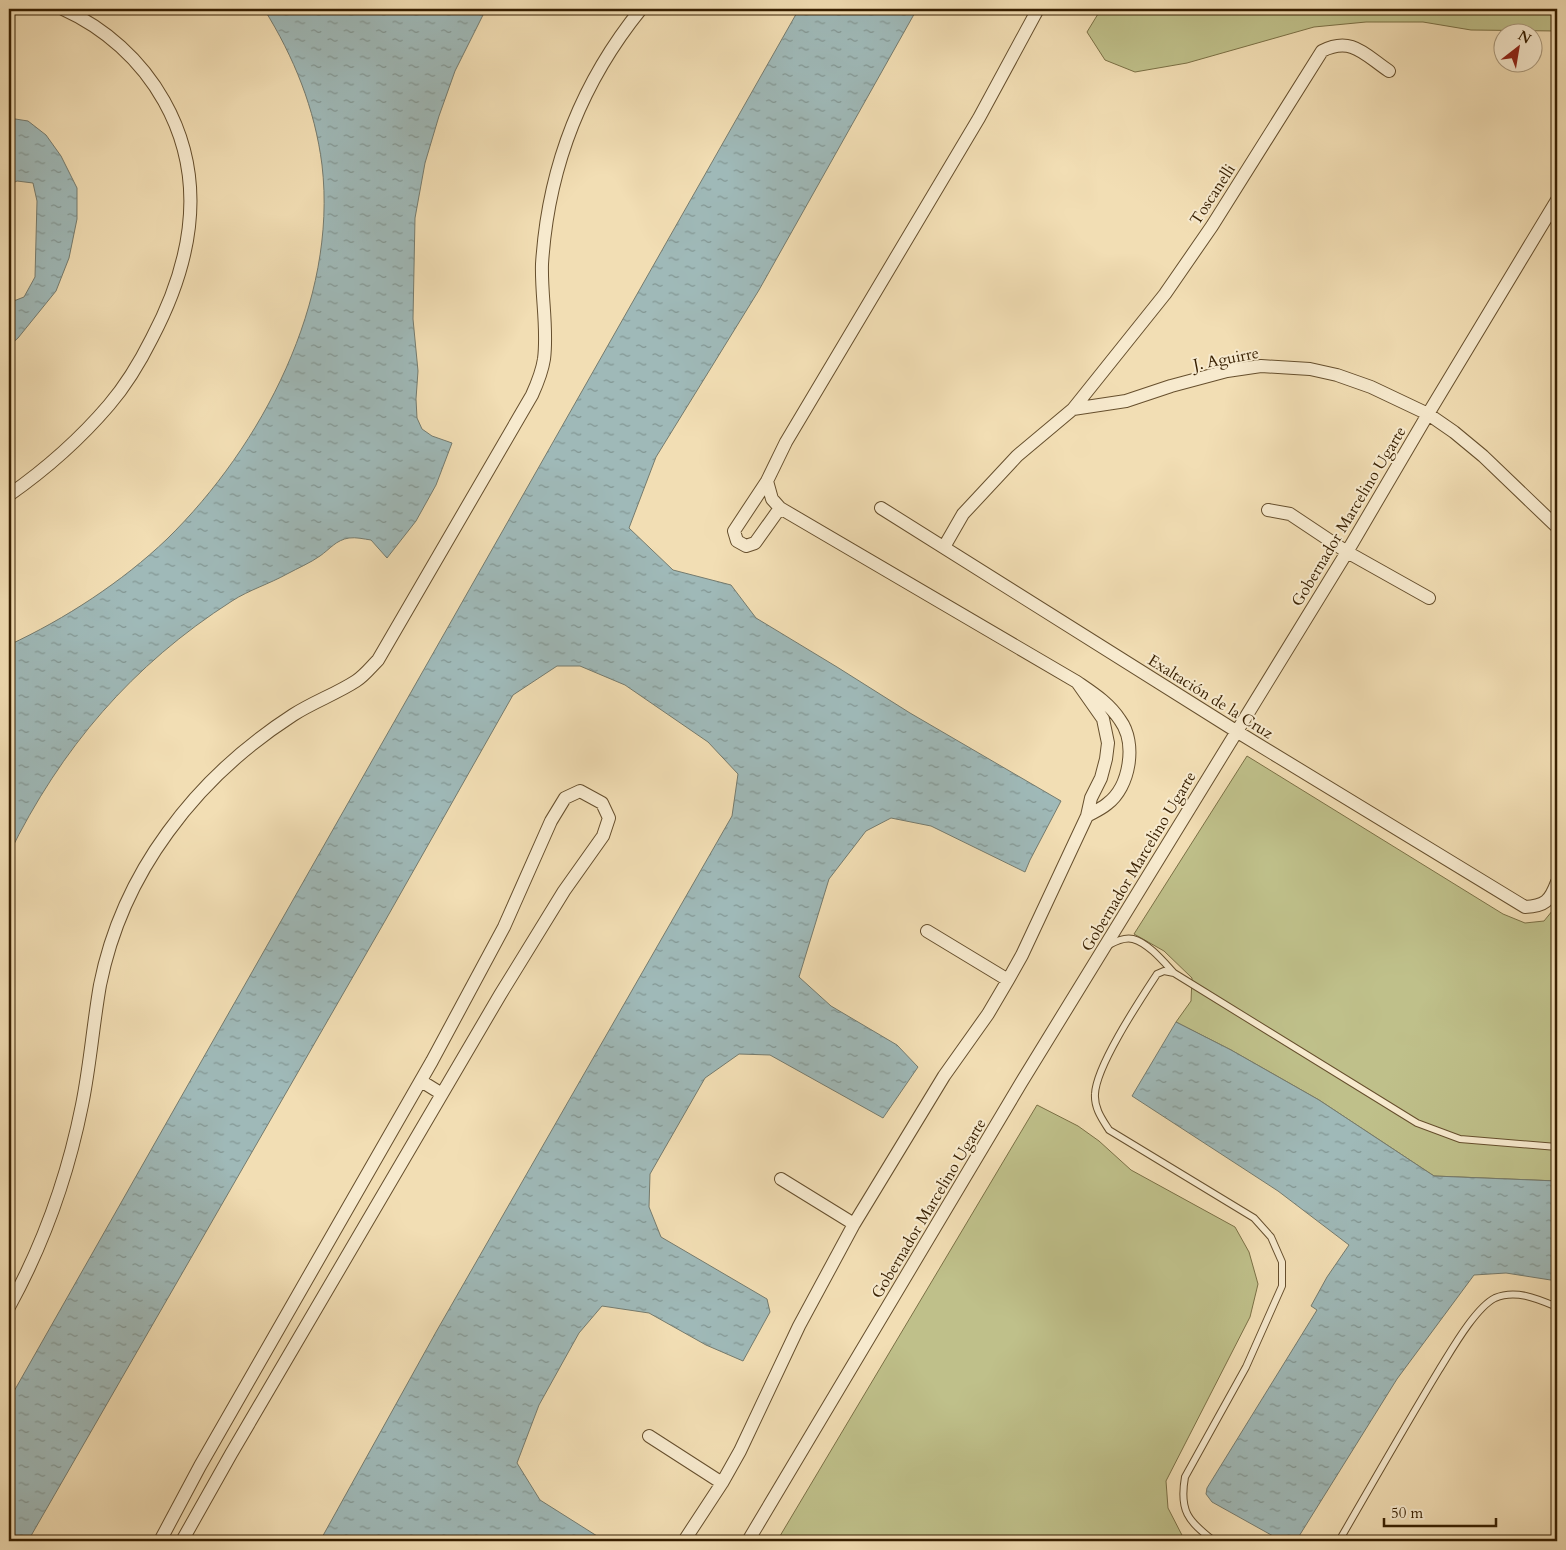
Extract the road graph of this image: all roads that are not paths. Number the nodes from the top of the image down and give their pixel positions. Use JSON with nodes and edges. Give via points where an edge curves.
{"nodes":[{"id":1,"x":63,"y":9,"type":"edge"},
{"id":2,"x":641,"y":9,"type":"edge"},
{"id":3,"x":1038,"y":9,"type":"edge"},
{"id":4,"x":1389,"y":71,"type":"dead end"},
{"id":5,"x":1557,"y":200,"type":"edge"},
{"id":6,"x":1073,"y":409,"type":"junction"},
{"id":7,"x":1428,"y":414,"type":"junction"},
{"id":8,"x":767,"y":481,"type":"junction"},
{"id":9,"x":9,"y":495,"type":"edge"},
{"id":10,"x":780,"y":508,"type":"junction"},
{"id":11,"x":881,"y":508,"type":"dead end"},
{"id":12,"x":1268,"y":510,"type":"dead end"},
{"id":13,"x":1557,"y":527,"type":"edge"},
{"id":14,"x":944,"y":547,"type":"junction"},
{"id":15,"x":1347,"y":552,"type":"junction"},
{"id":16,"x":1429,"y":598,"type":"dead end"},
{"id":17,"x":1077,"y":682,"type":"junction"},
{"id":18,"x":1236,"y":731,"type":"junction"},
{"id":19,"x":1087,"y":816,"type":"junction"},
{"id":20,"x":1557,"y":882,"type":"edge"},
{"id":21,"x":927,"y":931,"type":"dead end"},
{"id":22,"x":1104,"y":947,"type":"junction"},
{"id":23,"x":1174,"y":972,"type":"junction"},
{"id":24,"x":1008,"y":980,"type":"junction"},
{"id":25,"x":420,"y":1080,"type":"junction"},
{"id":26,"x":442,"y":1094,"type":"junction"},
{"id":27,"x":1557,"y":1147,"type":"edge"},
{"id":28,"x":781,"y":1179,"type":"dead end"},
{"id":29,"x":854,"y":1224,"type":"junction"},
{"id":30,"x":9,"y":1307,"type":"edge"},
{"id":31,"x":1557,"y":1307,"type":"edge"},
{"id":32,"x":252,"y":1376,"type":"junction"},
{"id":33,"x":269,"y":1388,"type":"junction"},
{"id":34,"x":649,"y":1436,"type":"dead end"},
{"id":35,"x":722,"y":1483,"type":"junction"},
{"id":36,"x":160,"y":1541,"type":"edge"},
{"id":37,"x":182,"y":1541,"type":"edge"},
{"id":38,"x":684,"y":1541,"type":"edge"},
{"id":39,"x":748,"y":1541,"type":"edge"},
{"id":40,"x":1214,"y":1541,"type":"edge"},
{"id":41,"x":1339,"y":1541,"type":"edge"}],
"edges":[{"from":1,"to":9,"type":"street","via":[[96,26],[135,60],[154,83],[182,139],[192,196],[190,224],[172,296],[150,344],[129,379],[91,426]]},
{"from":2,"to":30,"type":"street","via":[[619,37],[589,88],[558,165],[543,256],[544,359],[532,395],[378,660],[356,681],[270,730],[214,778],[167,833],[133,889],[114,935],[100,984],[83,1103],[71,1153],[35,1254]]},
{"from":3,"to":8,"type":"street","via":[[979,118],[786,442]]},
{"from":4,"to":6,"type":"street","name":"Toscanelli","via":[[1352,46],[1334,45],[1322,50],[1212,226],[1165,294]]},
{"from":5,"to":7,"type":"street","name":"Gobernador Marcelino Ugarte"},
{"from":6,"to":7,"type":"street","name":"J. Aguirre","via":[[1126,402],[1171,386],[1261,366],[1310,369],[1337,375]]},
{"from":6,"to":14,"type":"street","via":[[1017,456],[963,514]]},
{"from":7,"to":13,"type":"street","name":"J. Aguirre","via":[[1483,456]]},
{"from":7,"to":15,"type":"street","name":"Gobernador Marcelino Ugarte"},
{"from":8,"to":10,"type":"street","via":[[772,499]]},
{"from":8,"to":10,"type":"street","via":[[734,531],[737,541],[746,546],[755,543]]},
{"from":10,"to":17,"type":"street"},
{"from":11,"to":14,"type":"street","name":"Exaltación de la Cruz"},
{"from":12,"to":15,"type":"street","via":[[1290,514]]},
{"from":14,"to":18,"type":"street","name":"Exaltación de la Cruz"},
{"from":15,"to":16,"type":"street"},
{"from":15,"to":18,"type":"street","name":"Gobernador Marcelino Ugarte"},
{"from":17,"to":19,"type":"street","via":[[1103,719],[1108,744]]},
{"from":17,"to":19,"type":"street","via":[[1103,700],[1122,721],[1129,742],[1129,763],[1124,783],[1108,804]]},
{"from":18,"to":20,"type":"street","name":"Exaltación de la Cruz","via":[[1525,907],[1540,906],[1548,901]]},
{"from":18,"to":22,"type":"street","name":"Gobernador Marcelino Ugarte"},
{"from":19,"to":24,"type":"street"},
{"from":21,"to":24,"type":"street"},
{"from":22,"to":23,"type":"lane","via":[[1118,940],[1132,939],[1153,950]]},
{"from":22,"to":39,"type":"street","name":"Gobernador Marcelino Ugarte"},
{"from":23,"to":27,"type":"lane","via":[[1417,1123],[1460,1139]]},
{"from":23,"to":40,"type":"lane","via":[[1157,974],[1098,1075],[1094,1096],[1099,1115],[1109,1130],[1254,1218],[1271,1237],[1282,1262],[1282,1286],[1269,1318],[1246,1367],[1185,1477],[1182,1495],[1185,1510],[1196,1527]]},
{"from":24,"to":29,"type":"street","via":[[944,1076]]},
{"from":25,"to":26,"type":"street"},
{"from":25,"to":26,"type":"street","via":[[504,927],[550,821],[565,798],[580,791],[602,803],[609,818],[603,836],[564,891]]},
{"from":25,"to":32,"type":"street"},
{"from":26,"to":33,"type":"street"},
{"from":28,"to":29,"type":"street"},
{"from":29,"to":35,"type":"street","via":[[799,1326]]},
{"from":31,"to":41,"type":"lane","via":[[1530,1296],[1509,1295],[1495,1298],[1481,1308],[1426,1393]]},
{"from":32,"to":33,"type":"street"},
{"from":32,"to":36,"type":"street"},
{"from":33,"to":37,"type":"street"},
{"from":34,"to":35,"type":"street"},
{"from":35,"to":38,"type":"street"}]}
